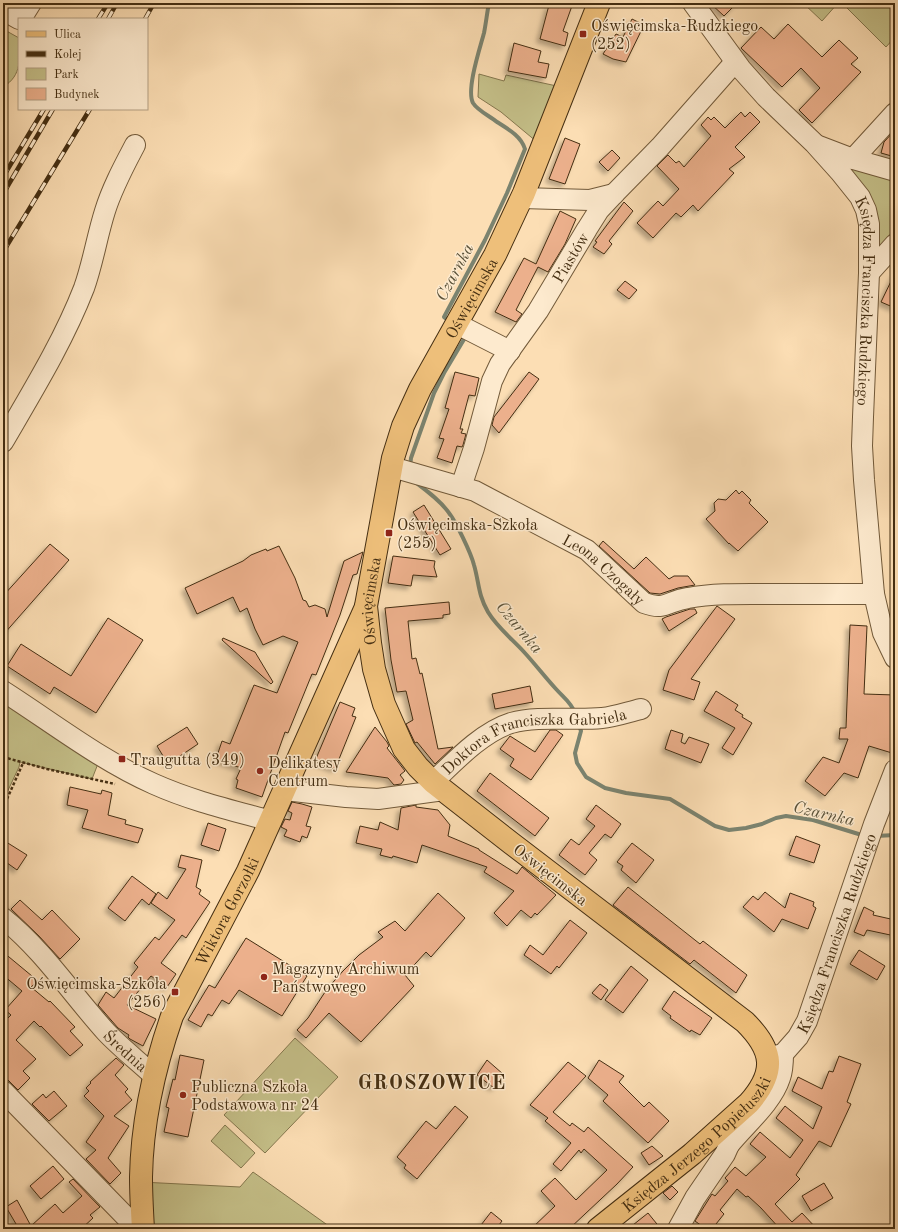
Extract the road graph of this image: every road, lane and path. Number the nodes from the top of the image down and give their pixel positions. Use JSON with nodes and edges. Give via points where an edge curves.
{"nodes":[{"id":1,"x":31,"y":3,"type":"edge"},
{"id":2,"x":599,"y":3,"type":"edge"},
{"id":3,"x":693,"y":3,"type":"edge"},
{"id":4,"x":3,"y":10,"type":"edge"},
{"id":5,"x":18,"y":18,"type":"edge"},
{"id":6,"x":21,"y":18,"type":"edge"},
{"id":7,"x":735,"y":62,"type":"junction"},
{"id":8,"x":895,"y":113,"type":"edge"},
{"id":9,"x":814,"y":143,"type":"junction"},
{"id":10,"x":136,"y":145,"type":"dead end"},
{"id":11,"x":853,"y":159,"type":"junction"},
{"id":12,"x":895,"y":171,"type":"edge"},
{"id":13,"x":614,"y":194,"type":"junction"},
{"id":14,"x":522,"y":198,"type":"junction"},
{"id":15,"x":895,"y":244,"type":"edge"},
{"id":16,"x":870,"y":273,"type":"junction"},
{"id":17,"x":455,"y":328,"type":"junction"},
{"id":18,"x":510,"y":350,"type":"junction"},
{"id":19,"x":3,"y":442,"type":"edge"},
{"id":20,"x":392,"y":467,"type":"junction"},
{"id":21,"x":461,"y":487,"type":"junction"},
{"id":22,"x":874,"y":594,"type":"junction"},
{"id":23,"x":366,"y":606,"type":"junction"},
{"id":24,"x":895,"y":658,"type":"edge"},
{"id":25,"x":340,"y":666,"type":"junction"},
{"id":26,"x":378,"y":682,"type":"junction"},
{"id":27,"x":3,"y":691,"type":"edge"},
{"id":28,"x":640,"y":709,"type":"dead end"},
{"id":29,"x":3,"y":757,"type":"edge"},
{"id":30,"x":23,"y":762,"type":"junction"},
{"id":31,"x":895,"y":770,"type":"edge"},
{"id":32,"x":120,"y":785,"type":"dead end"},
{"id":33,"x":438,"y":786,"type":"junction"},
{"id":34,"x":285,"y":790,"type":"junction"},
{"id":35,"x":3,"y":808,"type":"edge"},
{"id":36,"x":271,"y":821,"type":"junction"},
{"id":37,"x":3,"y":918,"type":"edge"},
{"id":38,"x":773,"y":1060,"type":"junction"},
{"id":39,"x":154,"y":1075,"type":"junction"},
{"id":40,"x":3,"y":1091,"type":"edge"},
{"id":41,"x":724,"y":1138,"type":"junction"},
{"id":42,"x":132,"y":1226,"type":"edge"},
{"id":43,"x":598,"y":1229,"type":"edge"},
{"id":44,"x":678,"y":1229,"type":"edge"}],
"edges":[{"from":1,"to":6,"type":"street"},
{"from":2,"to":14,"type":"main road","name":"Oświęcimska"},
{"from":3,"to":7,"type":"street","name":"Księdza Franciszka Rudzkiego"},
{"from":4,"to":5,"type":"street"},
{"from":7,"to":9,"type":"street","name":"Księdza Franciszka Rudzkiego","via":[[766,97]]},
{"from":7,"to":13,"type":"street","name":"Piastów","via":[[660,147]]},
{"from":8,"to":11,"type":"street"},
{"from":9,"to":11,"type":"street"},
{"from":9,"to":16,"type":"street","name":"Księdza Franciszka Rudzkiego","via":[[853,187],[866,210],[869,224]]},
{"from":10,"to":19,"type":"street","via":[[104,212],[90,269],[74,310],[36,386]]},
{"from":11,"to":12,"type":"street"},
{"from":13,"to":14,"type":"street","via":[[590,200]]},
{"from":13,"to":18,"type":"street","name":"Piastów","via":[[599,210],[538,311]]},
{"from":14,"to":17,"type":"main road","name":"Oświęcimska","via":[[495,255]]},
{"from":15,"to":16,"type":"street"},
{"from":16,"to":22,"type":"street","name":"Księdza Franciszka Rudzkiego","via":[[862,446]]},
{"from":17,"to":18,"type":"street"},
{"from":17,"to":20,"type":"main road","name":"Oświęcimska","via":[[408,413],[396,446]]},
{"from":18,"to":21,"type":"street","name":"Piastów","via":[[492,381]]},
{"from":20,"to":21,"type":"street","name":"Leona Czogały"},
{"from":20,"to":23,"type":"main road","name":"Oświęcimska"},
{"from":21,"to":22,"type":"street","name":"Leona Czogały","via":[[475,491],[587,550],[644,603],[654,607],[679,599],[708,596]]},
{"from":22,"to":24,"type":"street","name":"Księdza Franciszka Rudzkiego","via":[[883,633]]},
{"from":23,"to":25,"type":"main road","name":"Wiktora Gorzołki"},
{"from":23,"to":26,"type":"main road","name":"Oświęcimska"},
{"from":25,"to":26,"type":"main road","via":[[356,665]]},
{"from":25,"to":34,"type":"main road","name":"Wiktora Gorzołki"},
{"from":26,"to":33,"type":"main road","name":"Oświęcimska","via":[[384,704],[404,749]]},
{"from":27,"to":36,"type":"street","via":[[101,756],[153,784],[192,799]]},
{"from":28,"to":33,"type":"street","name":"Doktora Franciszka Gabriela","via":[[603,718],[527,720],[510,724],[495,730],[464,754]]},
{"from":29,"to":30,"type":"path"},
{"from":30,"to":32,"type":"path"},
{"from":30,"to":35,"type":"path"},
{"from":31,"to":38,"type":"street","name":"Księdza Franciszka Rudzkiego","via":[[807,1021],[798,1037]]},
{"from":33,"to":34,"type":"street","via":[[378,799]]},
{"from":33,"to":38,"type":"main road","name":"Oświęcimska","via":[[745,1022]]},
{"from":34,"to":36,"type":"main road","name":"Wiktora Gorzołki"},
{"from":36,"to":39,"type":"main road","name":"Wiktora Gorzołki","via":[[248,871],[172,1016]]},
{"from":37,"to":39,"type":"street","name":"Średnia","via":[[52,966],[107,1034]]},
{"from":38,"to":41,"type":"main road","name":"Księdza Jerzego Popiełuszki","via":[[756,1095],[738,1114]]},
{"from":39,"to":42,"type":"main road","name":"Wiktora Gorzołki","via":[[146,1118],[141,1194]]},
{"from":40,"to":42,"type":"street"},
{"from":41,"to":43,"type":"main road","name":"Księdza Jerzego Popiełuszki"},
{"from":41,"to":44,"type":"street","via":[[725,1154],[695,1198]]}]}
